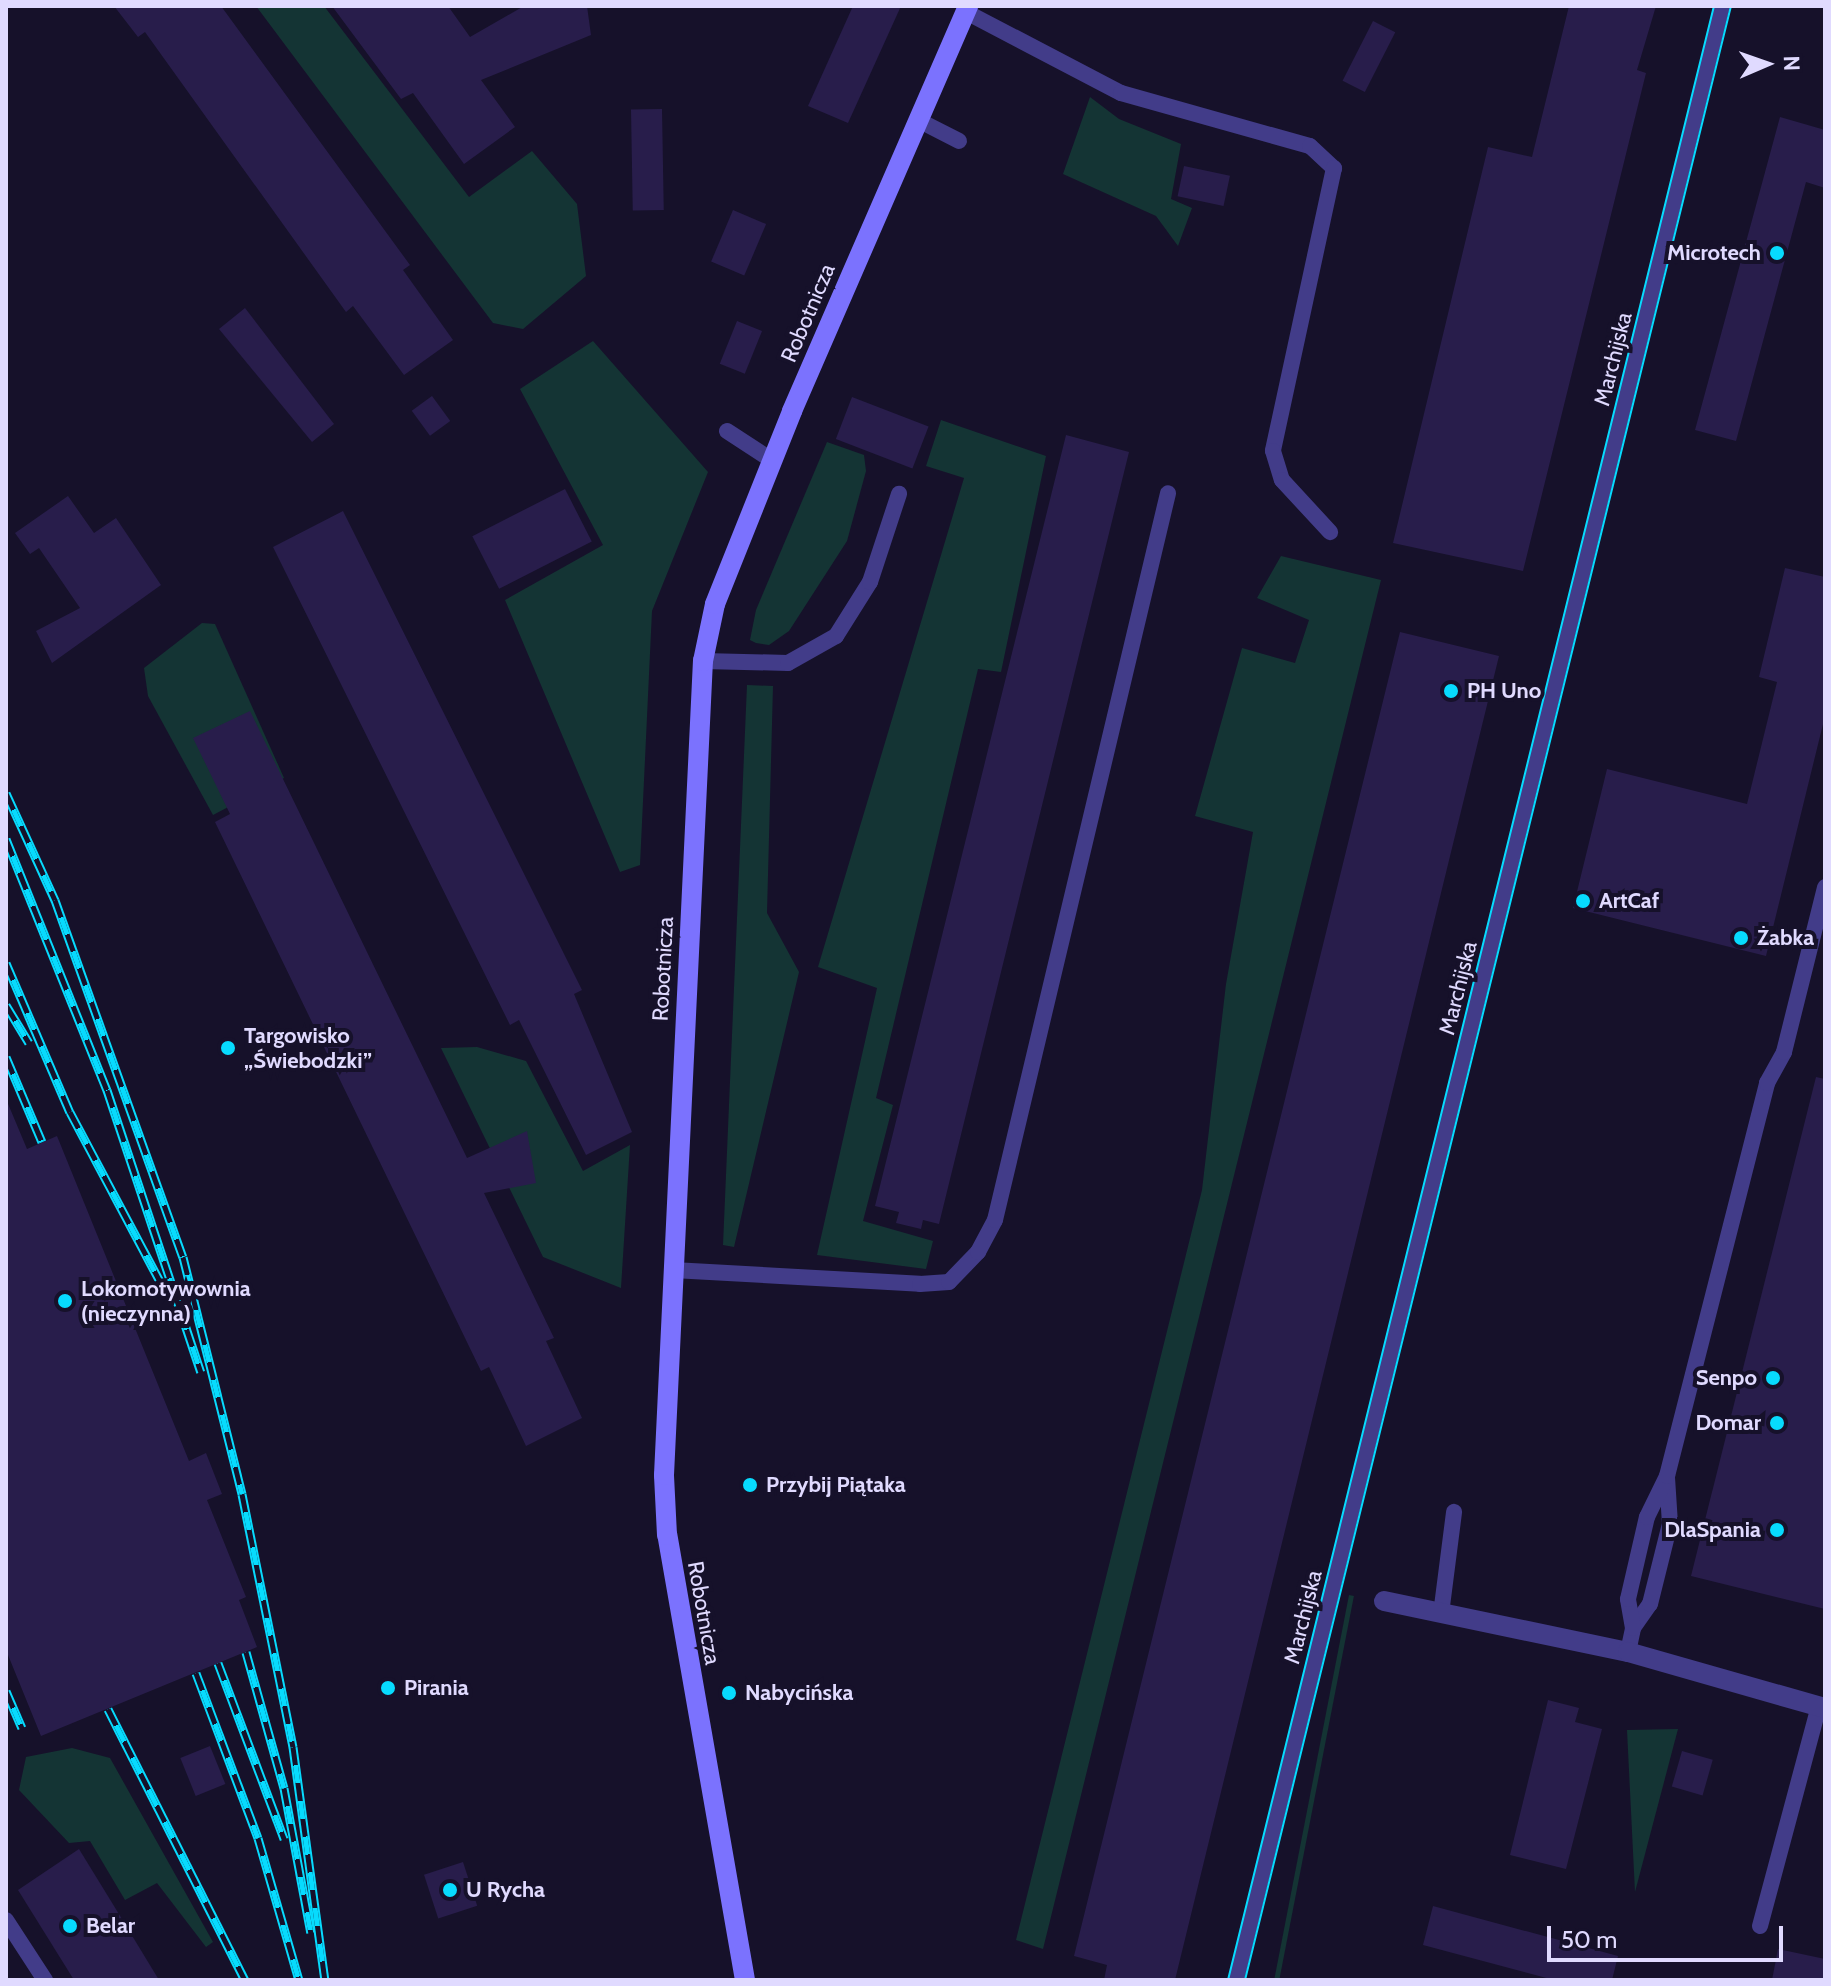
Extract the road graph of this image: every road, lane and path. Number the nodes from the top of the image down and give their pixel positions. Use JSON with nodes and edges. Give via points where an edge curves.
{"nodes":[{"id":1,"x":1722,"y":6,"type":"edge"},
{"id":2,"x":967,"y":9,"type":"edge"},
{"id":3,"x":918,"y":120,"type":"junction"},
{"id":4,"x":959,"y":141,"type":"dead end"},
{"id":5,"x":727,"y":431,"type":"dead end"},
{"id":6,"x":773,"y":461,"type":"junction"},
{"id":7,"x":1168,"y":493,"type":"dead end"},
{"id":8,"x":899,"y":494,"type":"dead end"},
{"id":9,"x":1330,"y":532,"type":"dead end"},
{"id":10,"x":703,"y":661,"type":"junction"},
{"id":11,"x":1825,"y":887,"type":"edge"},
{"id":12,"x":673,"y":1270,"type":"junction"},
{"id":13,"x":1454,"y":1512,"type":"dead end"},
{"id":14,"x":1384,"y":1601,"type":"dead end"},
{"id":15,"x":1441,"y":1614,"type":"junction"},
{"id":16,"x":1628,"y":1652,"type":"junction"},
{"id":17,"x":1822,"y":1707,"type":"edge"},
{"id":18,"x":6,"y":1920,"type":"edge"},
{"id":19,"x":1760,"y":1926,"type":"dead end"},
{"id":20,"x":45,"y":1980,"type":"edge"},
{"id":21,"x":745,"y":1980,"type":"edge"},
{"id":22,"x":1236,"y":1980,"type":"edge"}],
"edges":[{"from":1,"to":22,"type":"lane","name":"Marchijska"},
{"from":2,"to":3,"type":"street","name":"Robotnicza"},
{"from":2,"to":9,"type":"lane","via":[[1121,93],[1310,146],[1334,168],[1273,451],[1282,480]]},
{"from":3,"to":4,"type":"lane"},
{"from":3,"to":6,"type":"street","name":"Robotnicza"},
{"from":5,"to":6,"type":"lane"},
{"from":6,"to":10,"type":"street","name":"Robotnicza","via":[[715,604]]},
{"from":7,"to":12,"type":"lane","via":[[995,1220],[978,1252],[949,1282],[920,1284]]},
{"from":8,"to":10,"type":"lane","via":[[870,582],[836,636],[788,663]]},
{"from":10,"to":12,"type":"street","name":"Robotnicza"},
{"from":11,"to":16,"type":"lane","via":[[1784,1052],[1767,1083],[1667,1476],[1670,1524],[1650,1604],[1633,1628]]},
{"from":12,"to":21,"type":"street","name":"Robotnicza","via":[[667,1535]]},
{"from":13,"to":15,"type":"lane"},
{"from":14,"to":15,"type":"street"},
{"from":15,"to":16,"type":"street"},
{"from":16,"to":17,"type":"street"},
{"from":17,"to":19,"type":"lane"},
{"from":18,"to":20,"type":"lane"}]}
